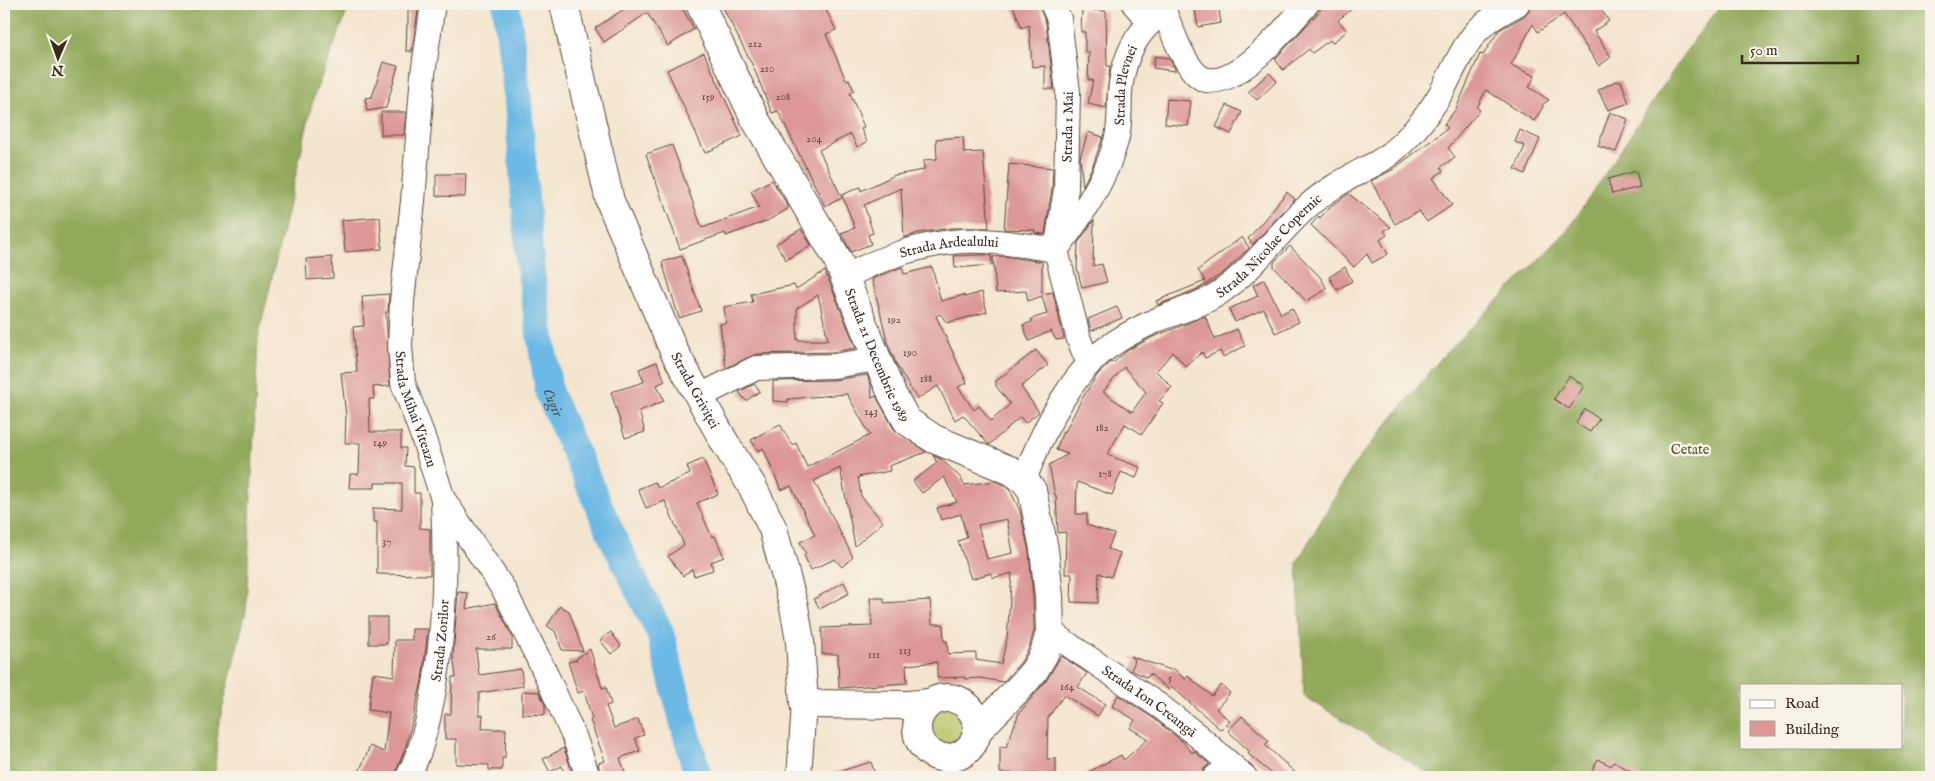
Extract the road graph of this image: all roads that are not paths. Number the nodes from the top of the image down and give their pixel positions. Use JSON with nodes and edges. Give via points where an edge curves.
{"nodes":[{"id":1,"x":434,"y":4,"type":"edge"},
{"id":2,"x":564,"y":4,"type":"edge"},
{"id":3,"x":700,"y":4,"type":"edge"},
{"id":4,"x":1052,"y":4,"type":"edge"},
{"id":5,"x":1134,"y":4,"type":"edge"},
{"id":6,"x":1307,"y":4,"type":"edge"},
{"id":7,"x":1517,"y":4,"type":"edge"},
{"id":8,"x":1160,"y":12,"type":"edge"},
{"id":9,"x":1056,"y":250,"type":"junction"},
{"id":10,"x":846,"y":277,"type":"junction"},
{"id":11,"x":877,"y":359,"type":"junction"},
{"id":12,"x":1089,"y":364,"type":"junction"},
{"id":13,"x":698,"y":397,"type":"junction"},
{"id":14,"x":1024,"y":480,"type":"junction"},
{"id":15,"x":443,"y":499,"type":"junction"},
{"id":16,"x":1050,"y":632,"type":"junction"},
{"id":17,"x":929,"y":703,"type":"junction"},
{"id":18,"x":804,"y":704,"type":"junction"},
{"id":19,"x":885,"y":704,"type":"junction"},
{"id":20,"x":919,"y":738,"type":"junction"},
{"id":21,"x":974,"y":739,"type":"junction"},
{"id":22,"x":1231,"y":773,"type":"edge"},
{"id":23,"x":408,"y":777,"type":"edge"},
{"id":24,"x":588,"y":777,"type":"edge"},
{"id":25,"x":799,"y":777,"type":"edge"},
{"id":26,"x":928,"y":777,"type":"edge"},
{"id":27,"x":962,"y":777,"type":"edge"}],
"edges":[{"from":1,"to":15,"type":"street","name":"Strada Mihai Viteazu","via":[[423,74],[400,346],[403,383]]},
{"from":2,"to":13,"type":"main road","name":"Strada Griviței","via":[[610,201],[666,333]]},
{"from":3,"to":10,"type":"main road","name":"Strada 21 Decembrie 1989","via":[[755,119],[818,223]]},
{"from":4,"to":9,"type":"street","name":"Strada 1 Mai","via":[[1058,19],[1068,92],[1066,189]]},
{"from":5,"to":8,"type":"street"},
{"from":6,"to":8,"type":"street","via":[[1257,57],[1236,73],[1218,80],[1196,75]]},
{"from":7,"to":12,"type":"street","name":"Strada Nicolae Copernic","via":[[1493,17],[1477,31],[1430,111],[1413,133],[1386,157],[1309,204],[1257,260],[1220,293],[1126,336]]},
{"from":8,"to":9,"type":"street","name":"Strada Plevnei","via":[[1132,47],[1125,62],[1117,140],[1104,176],[1091,201]]},
{"from":9,"to":10,"type":"street","name":"Strada Ardealului","via":[[953,242],[923,247]]},
{"from":9,"to":12,"type":"street","via":[[1079,340]]},
{"from":10,"to":11,"type":"main road","name":"Strada 21 Decembrie 1989"},
{"from":11,"to":13,"type":"street","via":[[834,366],[756,368]]},
{"from":11,"to":14,"type":"main road","name":"Strada 21 Decembrie 1989","via":[[907,421],[934,439],[1012,471]]},
{"from":12,"to":14,"type":"street","name":"Strada Nicolae Copernic","via":[[1060,404]]},
{"from":13,"to":18,"type":"main road","name":"Strada Griviței","via":[[752,486],[773,529],[794,607]]},
{"from":14,"to":16,"type":"main road","via":[[1032,490],[1044,549]]},
{"from":15,"to":23,"type":"street","name":"Strada Zorilor","via":[[445,568],[436,679],[422,743]]},
{"from":15,"to":24,"type":"street","name":"Strada Mihai Viteazu","via":[[504,590],[571,730]]},
{"from":16,"to":21,"type":"main road","via":[[1044,654],[1034,670]]},
{"from":16,"to":22,"type":"street","name":"Strada Ion Creangă","via":[[1161,708]]},
{"from":17,"to":19,"type":"main road"},
{"from":17,"to":20,"type":"main road","via":[[919,715]]},
{"from":17,"to":21,"type":"main road","via":[[948,697],[966,704],[976,720]]},
{"from":18,"to":19,"type":"main road"},
{"from":18,"to":25,"type":"street","name":"Strada Griviței"},
{"from":19,"to":20,"type":"main road"},
{"from":20,"to":21,"type":"main road","via":[[928,752],[945,758],[963,754]]},
{"from":20,"to":26,"type":"main road"},
{"from":21,"to":27,"type":"main road"}]}
